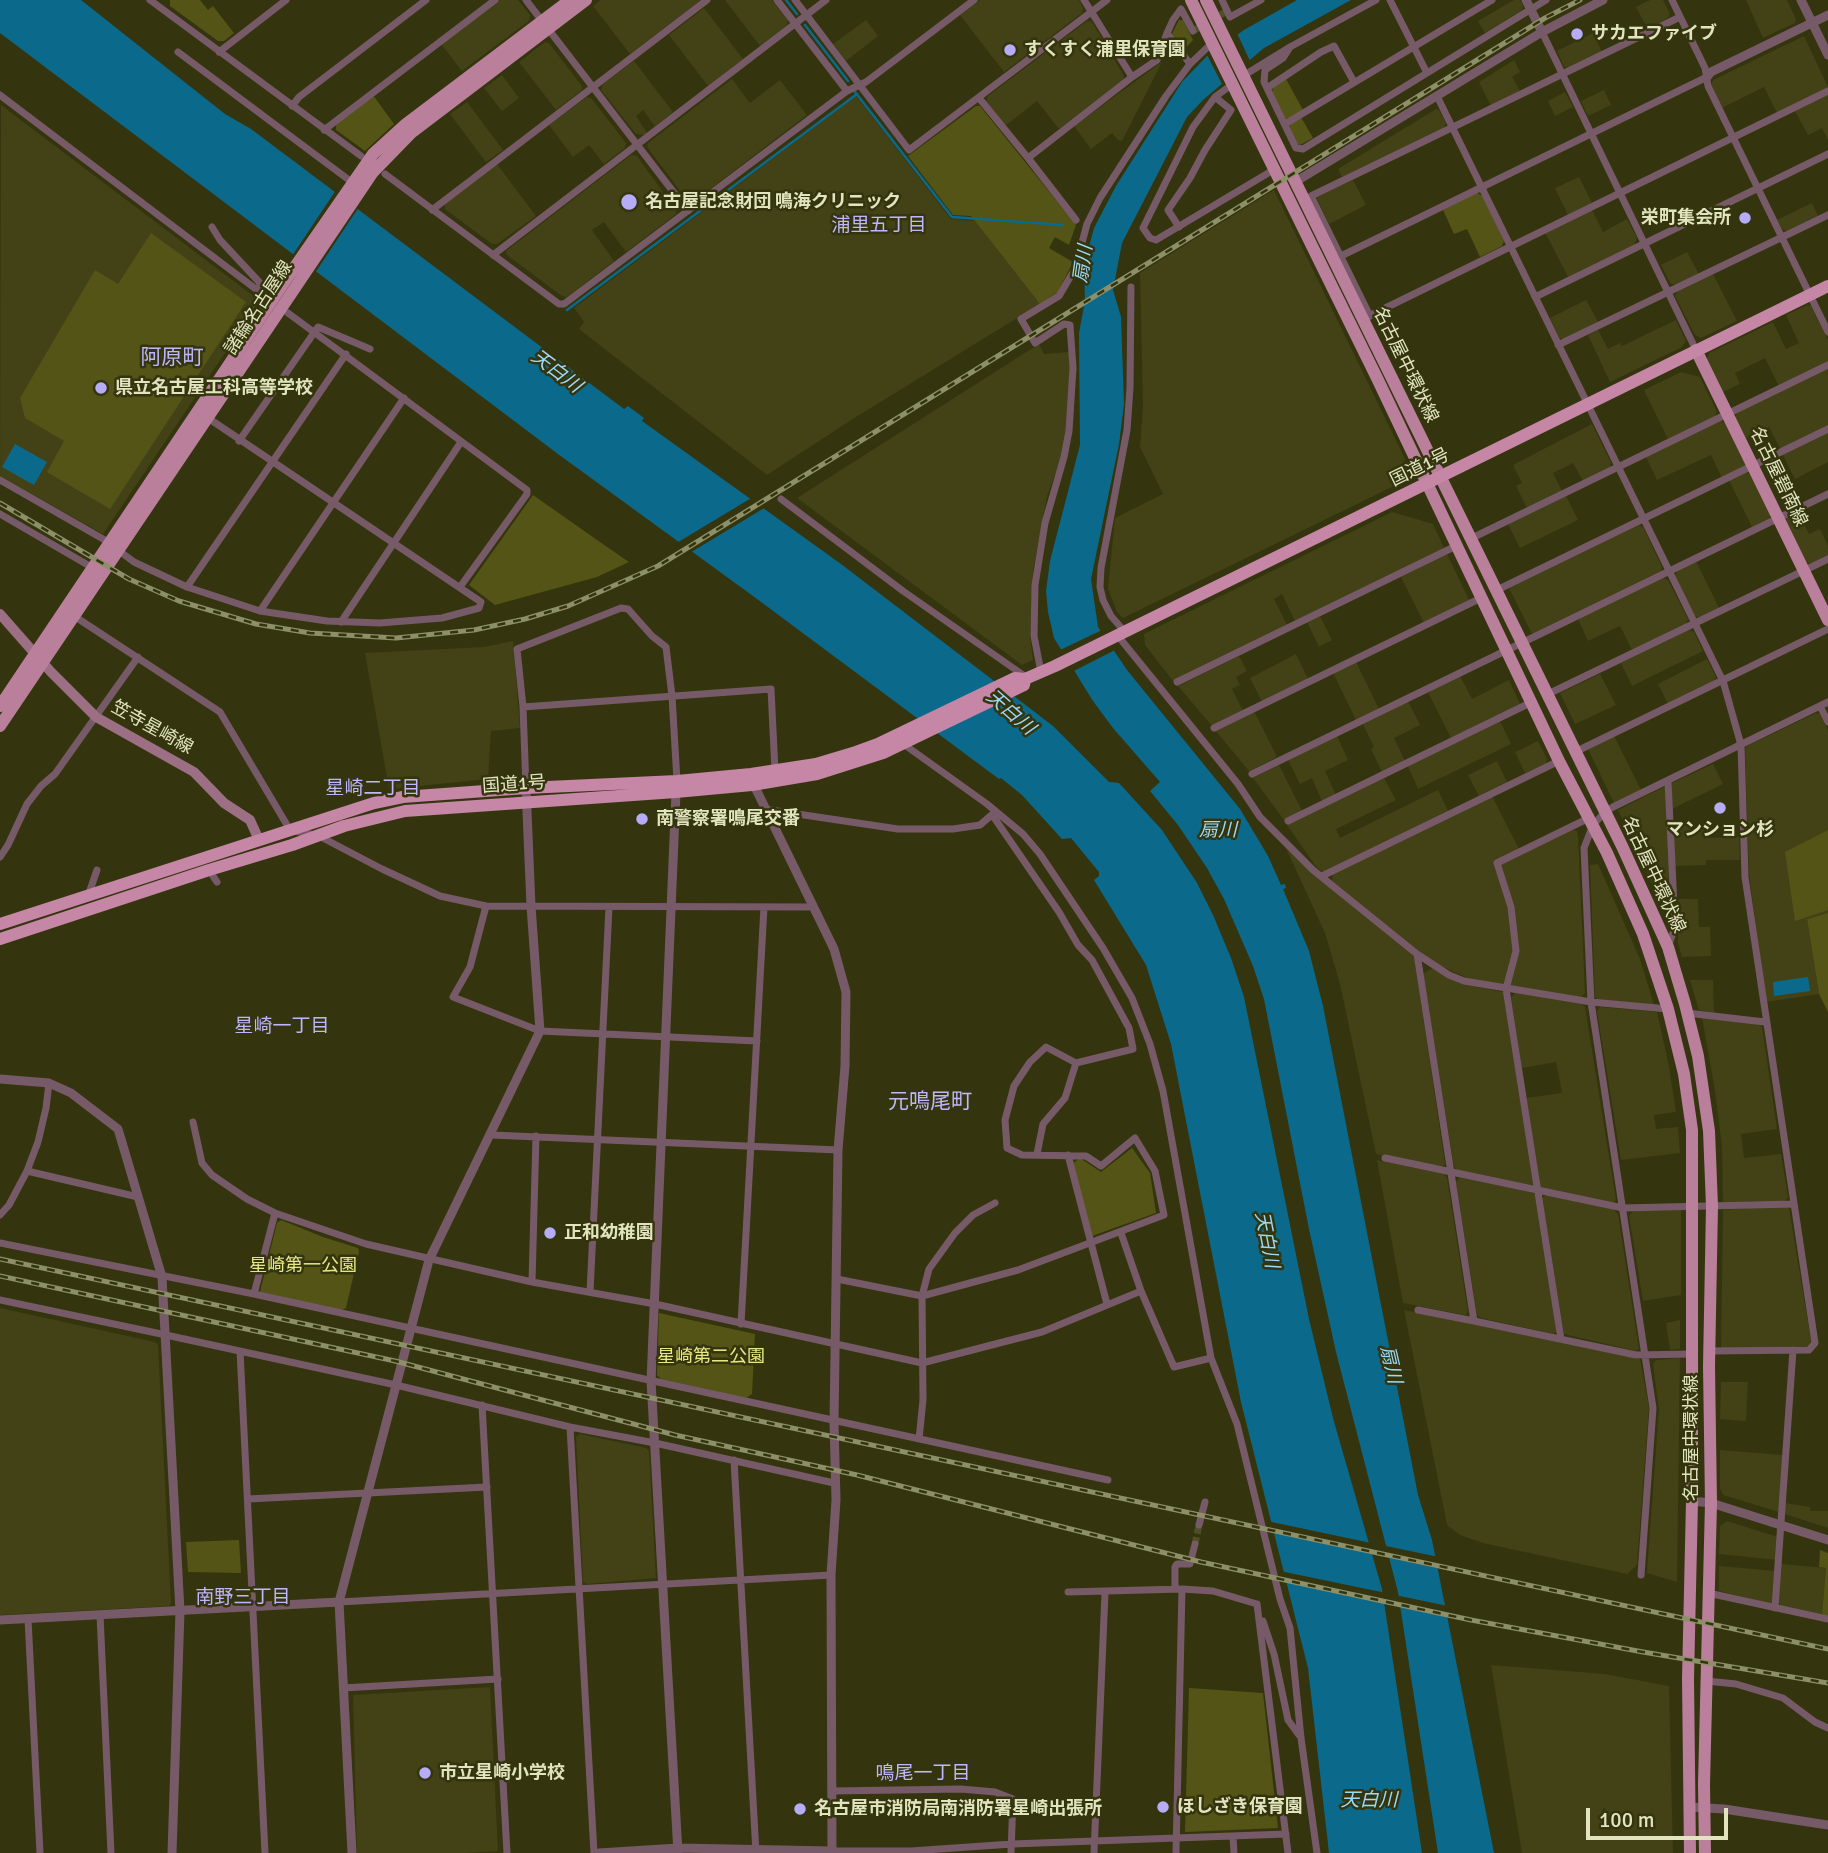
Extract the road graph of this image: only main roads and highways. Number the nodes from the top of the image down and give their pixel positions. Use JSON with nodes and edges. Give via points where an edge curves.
{"nodes":[{"id":1,"x":570,"y":0,"type":"edge"},
{"id":2,"x":586,"y":0,"type":"edge"},
{"id":3,"x":1206,"y":0,"type":"edge"},
{"id":4,"x":1186,"y":4,"type":"edge"},
{"id":5,"x":545,"y":24,"type":"junction"},
{"id":6,"x":1238,"y":77,"type":"junction"},
{"id":7,"x":1828,"y":285,"type":"edge"},
{"id":8,"x":1696,"y":350,"type":"junction"},
{"id":9,"x":1441,"y":477,"type":"junction"},
{"id":10,"x":1426,"y":484,"type":"junction"},
{"id":11,"x":114,"y":546,"type":"junction"},
{"id":12,"x":0,"y":614,"type":"edge"},
{"id":13,"x":1828,"y":620,"type":"edge"},
{"id":14,"x":39,"y":659,"type":"junction"},
{"id":15,"x":0,"y":706,"type":"edge"},
{"id":16,"x":0,"y":726,"type":"edge"},
{"id":17,"x":902,"y":739,"type":"junction"},
{"id":18,"x":752,"y":780,"type":"junction"},
{"id":19,"x":527,"y":794,"type":"junction"},
{"id":20,"x":259,"y":840,"type":"junction"},
{"id":21,"x":0,"y":924,"type":"edge"},
{"id":22,"x":0,"y":939,"type":"edge"},
{"id":23,"x":1690,"y":1853,"type":"edge"},
{"id":24,"x":1705,"y":1853,"type":"edge"}],
"edges":[{"from":1,"to":5,"type":"main road","name":"諸輪名古屋線"},
{"from":2,"to":5,"type":"main road","name":"諸輪名古屋線"},
{"from":3,"to":6,"type":"main road","name":"名古屋中環状線","via":[[1226,37]]},
{"from":4,"to":6,"type":"main road","name":"名古屋中環状線"},
{"from":5,"to":11,"type":"main road","name":"諸輪名古屋線","via":[[411,133],[354,186]]},
{"from":6,"to":9,"type":"main road","name":"名古屋中環状線","via":[[1366,317]]},
{"from":6,"to":10,"type":"main road","name":"名古屋中環状線","via":[[1275,169]]},
{"from":7,"to":8,"type":"highway","name":"国道1号"},
{"from":8,"to":9,"type":"highway","name":"国道1号"},
{"from":8,"to":13,"type":"main road","name":"名古屋碧南線"},
{"from":9,"to":10,"type":"highway","name":"国道1号"},
{"from":9,"to":24,"type":"main road","name":"名古屋中環状線","via":[[1668,947],[1698,1056],[1709,1131],[1712,1206]]},
{"from":10,"to":17,"type":"highway","name":"国道1号"},
{"from":10,"to":23,"type":"main road","name":"名古屋中環状線","via":[[1639,924],[1684,1074],[1692,1129],[1693,1207]]},
{"from":11,"to":14,"type":"main road","name":"諸輪名古屋線","via":[[74,616]]},
{"from":11,"to":14,"type":"main road","name":"諸輪名古屋線","via":[[93,568]]},
{"from":12,"to":14,"type":"main road","name":"笠寺星崎線"},
{"from":14,"to":15,"type":"main road","name":"諸輪名古屋線"},
{"from":14,"to":16,"type":"main road","name":"諸輪名古屋線"},
{"from":14,"to":20,"type":"main road","name":"笠寺星崎線","via":[[96,718],[194,772],[224,803],[250,820]]},
{"from":17,"to":18,"type":"highway","name":"国道1号"},
{"from":17,"to":18,"type":"highway","name":"国道1号","via":[[883,753],[837,769]]},
{"from":18,"to":19,"type":"highway","name":"国道1号"},
{"from":19,"to":20,"type":"highway","name":"国道1号","via":[[403,797]]},
{"from":19,"to":22,"type":"highway","name":"国道1号","via":[[404,811],[344,825]]},
{"from":20,"to":21,"type":"highway","name":"国道1号"}]}
